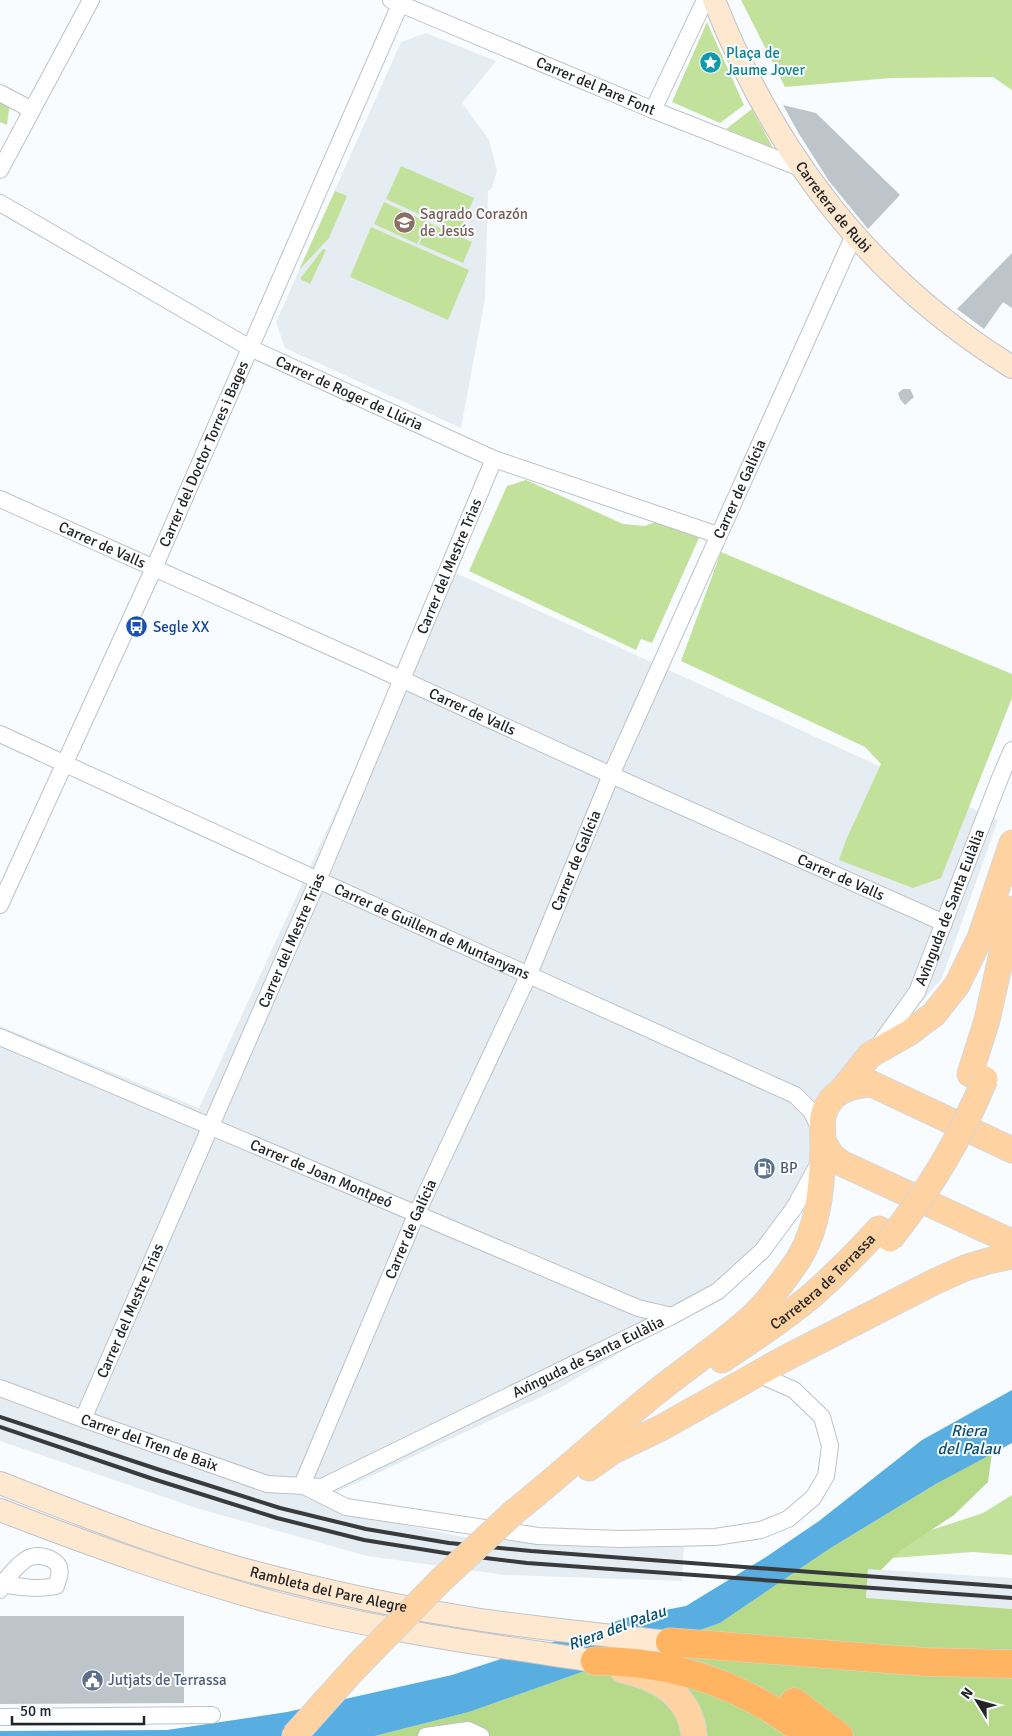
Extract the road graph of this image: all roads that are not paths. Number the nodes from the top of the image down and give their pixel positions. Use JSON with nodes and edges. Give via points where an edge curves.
{"nodes":[{"id":1,"x":91,"y":0,"type":"edge"},
{"id":2,"x":705,"y":0,"type":"edge"},
{"id":3,"x":714,"y":0,"type":"edge"},
{"id":4,"x":398,"y":1,"type":"edge"},
{"id":5,"x":0,"y":93,"type":"edge"},
{"id":6,"x":32,"y":110,"type":"junction"},
{"id":7,"x":653,"y":110,"type":"junction"},
{"id":8,"x":803,"y":169,"type":"junction"},
{"id":9,"x":0,"y":170,"type":"edge"},
{"id":10,"x":0,"y":203,"type":"edge"},
{"id":11,"x":854,"y":236,"type":"junction"},
{"id":12,"x":250,"y":348,"type":"junction"},
{"id":13,"x":1012,"y":367,"type":"edge"},
{"id":14,"x":494,"y":459,"type":"junction"},
{"id":15,"x":0,"y":499,"type":"edge"},
{"id":16,"x":718,"y":535,"type":"junction"},
{"id":17,"x":154,"y":568,"type":"junction"},
{"id":18,"x":402,"y":680,"type":"junction"},
{"id":19,"x":0,"y":734,"type":"edge"},
{"id":20,"x":1012,"y":750,"type":"edge"},
{"id":21,"x":65,"y":763,"type":"junction"},
{"id":22,"x":611,"y":775,"type":"junction"},
{"id":23,"x":1012,"y":843,"type":"edge"},
{"id":24,"x":318,"y":880,"type":"junction"},
{"id":25,"x":0,"y":905,"type":"edge"},
{"id":26,"x":1012,"y":909,"type":"edge"},
{"id":27,"x":944,"y":923,"type":"junction"},
{"id":28,"x":529,"y":974,"type":"junction"},
{"id":29,"x":1012,"y":986,"type":"edge"},
{"id":30,"x":0,"y":1037,"type":"edge"},
{"id":31,"x":870,"y":1055,"type":"junction"},
{"id":32,"x":977,"y":1077,"type":"junction"},
{"id":33,"x":842,"y":1090,"type":"junction"},
{"id":34,"x":210,"y":1126,"type":"junction"},
{"id":35,"x":822,"y":1144,"type":"junction"},
{"id":36,"x":1012,"y":1150,"type":"edge"},
{"id":37,"x":416,"y":1215,"type":"junction"},
{"id":38,"x":885,"y":1234,"type":"junction"},
{"id":39,"x":1012,"y":1242,"type":"edge"},
{"id":40,"x":1012,"y":1256,"type":"edge"},
{"id":41,"x":672,"y":1316,"type":"junction"},
{"id":42,"x":758,"y":1374,"type":"junction"},
{"id":43,"x":0,"y":1388,"type":"edge"},
{"id":44,"x":83,"y":1419,"type":"junction"},
{"id":45,"x":613,"y":1451,"type":"junction"},
{"id":46,"x":574,"y":1463,"type":"junction"},
{"id":47,"x":0,"y":1483,"type":"edge"},
{"id":48,"x":302,"y":1485,"type":"junction"},
{"id":49,"x":0,"y":1510,"type":"edge"},
{"id":50,"x":521,"y":1514,"type":"junction"},
{"id":51,"x":670,"y":1642,"type":"junction"},
{"id":52,"x":595,"y":1661,"type":"junction"},
{"id":53,"x":1012,"y":1664,"type":"edge"},
{"id":54,"x":752,"y":1688,"type":"junction"},
{"id":55,"x":212,"y":1715,"type":"dead end"},
{"id":56,"x":0,"y":1718,"type":"edge"},
{"id":57,"x":693,"y":1730,"type":"edge"},
{"id":58,"x":294,"y":1736,"type":"edge"},
{"id":59,"x":315,"y":1736,"type":"edge"},
{"id":60,"x":426,"y":1736,"type":"edge"},
{"id":61,"x":481,"y":1736,"type":"edge"},
{"id":62,"x":809,"y":1736,"type":"edge"},
{"id":63,"x":838,"y":1736,"type":"edge"}],
"edges":[{"from":1,"to":6,"type":"street"},
{"from":2,"to":7,"type":"street"},
{"from":3,"to":8,"type":"main road","name":"Carretera de Rubi","via":[[759,98]]},
{"from":4,"to":7,"type":"street","name":"Carrer del Pare Font"},
{"from":4,"to":12,"type":"street","name":"Carrer del Doctor Torres i Bages"},
{"from":5,"to":6,"type":"street"},
{"from":6,"to":9,"type":"street"},
{"from":7,"to":8,"type":"street","name":"Carrer del Pare Font"},
{"from":8,"to":11,"type":"main road","name":"Carretera de Rubi"},
{"from":10,"to":12,"type":"street","name":"Carrer de Roger de Llúria"},
{"from":11,"to":13,"type":"main road","name":"Carretera de Rubi","via":[[936,313]]},
{"from":11,"to":16,"type":"street","name":"Carrer de Galícia"},
{"from":12,"to":14,"type":"street","name":"Carrer de Roger de Llúria"},
{"from":12,"to":17,"type":"street","name":"Carrer del Doctor Torres i Bages"},
{"from":14,"to":16,"type":"street","name":"Carrer de Roger de Llúria"},
{"from":14,"to":18,"type":"street","name":"Carrer del Mestre Trias"},
{"from":15,"to":17,"type":"street","name":"Carrer de Valls"},
{"from":16,"to":22,"type":"street","name":"Carrer de Galícia"},
{"from":17,"to":18,"type":"street","name":"Carrer de Valls"},
{"from":17,"to":21,"type":"street","name":"Carrer del Doctor Torres i Bages"},
{"from":18,"to":22,"type":"street","name":"Carrer de Valls"},
{"from":18,"to":24,"type":"street","name":"Carrer del Mestre Trias"},
{"from":19,"to":21,"type":"street","name":"Carrer de Guillem de Muntanyans"},
{"from":20,"to":27,"type":"street","name":"Avinguda de Santa Eulàlia"},
{"from":21,"to":24,"type":"street","name":"Carrer de Guillem de Muntanyans"},
{"from":21,"to":25,"type":"street","name":"Carrer del Doctor Torres i Bages"},
{"from":22,"to":27,"type":"street","name":"Carrer de Valls"},
{"from":22,"to":28,"type":"street","name":"Carrer de Galícia"},
{"from":23,"to":31,"type":"main road","via":[[980,938],[957,985],[934,1014],[909,1033]]},
{"from":24,"to":28,"type":"street","name":"Carrer de Guillem de Muntanyans"},
{"from":24,"to":34,"type":"street","name":"Carrer del Mestre Trias"},
{"from":26,"to":32,"type":"main road","name":"Carretera de Terrassa"},
{"from":27,"to":31,"type":"street","name":"Avinguda de Santa Eulàlia","via":[[917,992]]},
{"from":28,"to":35,"type":"street","name":"Carrer de Guillem de Muntanyans","via":[[795,1095],[811,1111]]},
{"from":28,"to":37,"type":"street","name":"Carrer de Galícia"},
{"from":29,"to":32,"type":"main road","name":"Carretera de Terrassa","via":[[996,1044]]},
{"from":30,"to":34,"type":"street","name":"Carrer de Joan Montpeó"},
{"from":31,"to":33,"type":"main road"},
{"from":32,"to":38,"type":"main road","name":"Carretera de Terrassa","bridge":true,"via":[[972,1110],[952,1150],[926,1191]]},
{"from":33,"to":35,"type":"main road","via":[[827,1104],[822,1120]]},
{"from":33,"to":36,"type":"main road","via":[[872,1084]]},
{"from":34,"to":37,"type":"street","name":"Carrer de Joan Montpeó"},
{"from":34,"to":44,"type":"street","name":"Carrer del Mestre Trias"},
{"from":35,"to":39,"type":"main road","via":[[841,1163]]},
{"from":35,"to":41,"type":"street","name":"Avinguda de Santa Eulàlia","via":[[794,1208],[762,1251],[718,1291]]},
{"from":35,"to":46,"type":"main road","via":[[817,1214],[812,1231],[774,1293],[754,1315],[649,1398]]},
{"from":37,"to":41,"type":"street","name":"Carrer de Joan Montpeó","via":[[638,1308]]},
{"from":37,"to":48,"type":"street","name":"Carrer de Galícia"},
{"from":38,"to":45,"type":"main road","name":"Carretera de Terrassa","via":[[856,1276],[831,1299]]},
{"from":38,"to":46,"type":"main road","name":"Carretera de Terrassa","via":[[790,1313]]},
{"from":40,"to":42,"type":"main road","via":[[965,1268],[934,1282]]},
{"from":41,"to":48,"type":"street","name":"Avinguda de Santa Eulàlia","via":[[322,1487]]},
{"from":42,"to":45,"type":"main road"},
{"from":42,"to":48,"type":"street","via":[[794,1390],[822,1417],[830,1446],[826,1476],[813,1498],[788,1519],[761,1530],[696,1538],[538,1536],[346,1507]]},
{"from":43,"to":44,"type":"street","name":"Carrer del Tren de Baix"},
{"from":44,"to":48,"type":"street","name":"Carrer del Tren de Baix","via":[[268,1484]]},
{"from":45,"to":50,"type":"main road"},
{"from":46,"to":50,"type":"main road"},
{"from":47,"to":51,"type":"main road","name":"Rambleta del Pare Alegre","via":[[180,1549],[267,1575],[370,1600],[474,1619]]},
{"from":49,"to":52,"type":"main road","name":"Rambleta del Pare Alegre","via":[[186,1577],[279,1604],[420,1634]]},
{"from":50,"to":58,"type":"main road","bridge":true,"via":[[440,1580]]},
{"from":50,"to":59,"type":"main road","via":[[420,1615]]},
{"from":51,"to":53,"type":"highway","via":[[926,1662]]},
{"from":51,"to":54,"type":"highway"},
{"from":52,"to":54,"type":"highway","via":[[646,1663]]},
{"from":52,"to":57,"type":"main road","via":[[663,1684],[682,1703]]},
{"from":54,"to":62,"type":"highway"},
{"from":54,"to":63,"type":"highway","via":[[791,1699]]},
{"from":55,"to":56,"type":"street"},
{"from":60,"to":61,"type":"street","via":[[468,1730]]}]}
